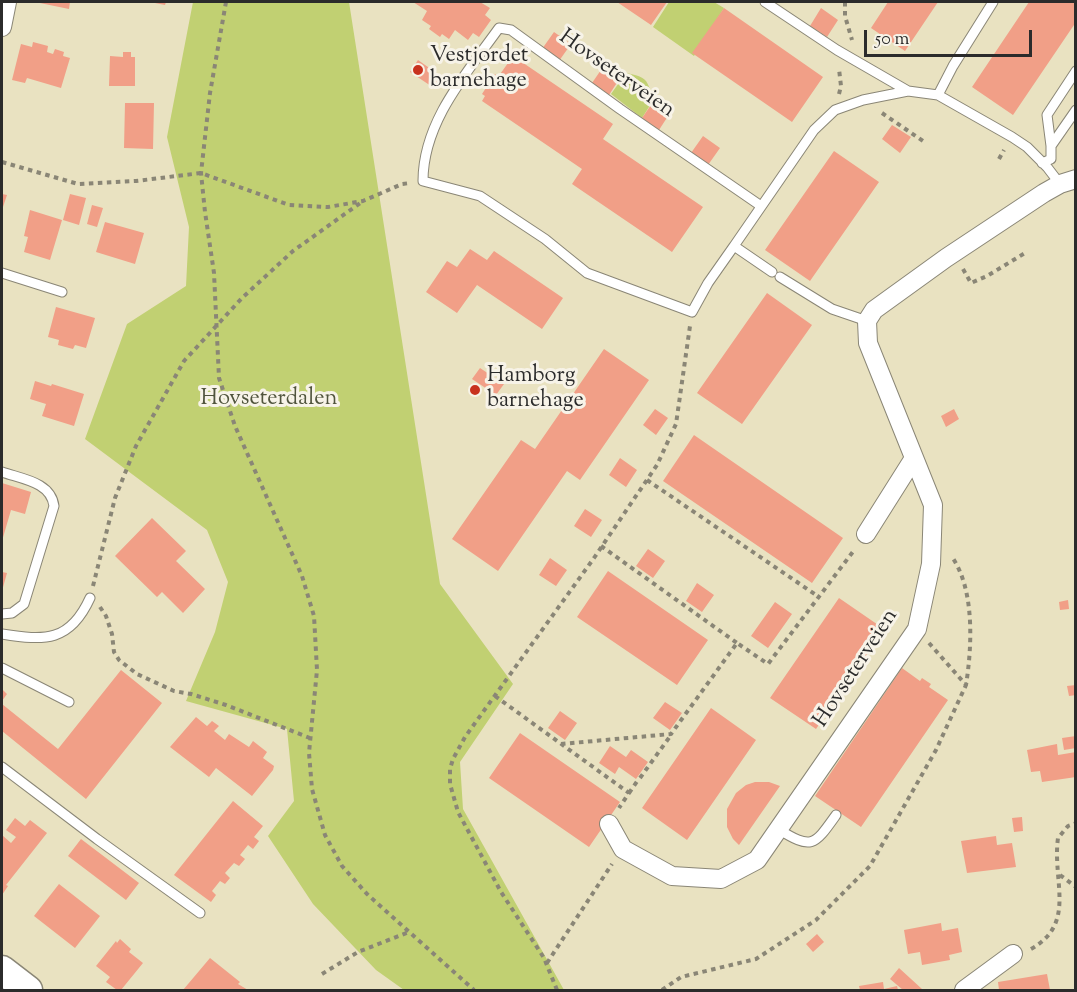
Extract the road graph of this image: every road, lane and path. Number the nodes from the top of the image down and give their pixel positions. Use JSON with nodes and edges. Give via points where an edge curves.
{"nodes":[{"id":1,"x":7,"y":2,"type":"edge"},
{"id":2,"x":226,"y":2,"type":"edge"},
{"id":3,"x":765,"y":2,"type":"edge"},
{"id":4,"x":845,"y":2,"type":"edge"},
{"id":5,"x":993,"y":2,"type":"edge"},
{"id":6,"x":2,"y":27,"type":"edge"},
{"id":7,"x":871,"y":68,"type":"junction"},
{"id":8,"x":1076,"y":71,"type":"edge"},
{"id":9,"x":908,"y":92,"type":"junction"},
{"id":10,"x":938,"y":95,"type":"junction"},
{"id":11,"x":863,"y":100,"type":"junction"},
{"id":12,"x":1076,"y":110,"type":"edge"},
{"id":13,"x":923,"y":141,"type":"dead end"},
{"id":14,"x":1051,"y":146,"type":"junction"},
{"id":15,"x":2,"y":162,"type":"edge"},
{"id":16,"x":1042,"y":163,"type":"junction"},
{"id":17,"x":201,"y":173,"type":"junction"},
{"id":18,"x":423,"y":181,"type":"junction"},
{"id":19,"x":1068,"y":181,"type":"edge"},
{"id":20,"x":363,"y":201,"type":"junction"},
{"id":21,"x":761,"y":206,"type":"junction"},
{"id":22,"x":734,"y":246,"type":"junction"},
{"id":23,"x":954,"y":252,"type":"junction"},
{"id":24,"x":1025,"y":253,"type":"dead end"},
{"id":25,"x":2,"y":273,"type":"edge"},
{"id":26,"x":62,"y":292,"type":"dead end"},
{"id":27,"x":692,"y":312,"type":"junction"},
{"id":28,"x":867,"y":321,"type":"junction"},
{"id":29,"x":216,"y":326,"type":"junction"},
{"id":30,"x":914,"y":458,"type":"junction"},
{"id":31,"x":2,"y":472,"type":"edge"},
{"id":32,"x":647,"y":480,"type":"junction"},
{"id":33,"x":866,"y":534,"type":"joint"},
{"id":34,"x":932,"y":543,"type":"junction"},
{"id":35,"x":601,"y":546,"type":"junction"},
{"id":36,"x":819,"y":597,"type":"junction"},
{"id":37,"x":89,"y":600,"type":"junction"},
{"id":38,"x":2,"y":614,"type":"edge"},
{"id":39,"x":917,"y":628,"type":"junction"},
{"id":40,"x":2,"y":634,"type":"edge"},
{"id":41,"x":737,"y":643,"type":"junction"},
{"id":42,"x":2,"y":668,"type":"edge"},
{"id":43,"x":966,"y":685,"type":"junction"},
{"id":44,"x":495,"y":696,"type":"junction"},
{"id":45,"x":69,"y":702,"type":"dead end"},
{"id":46,"x":671,"y":734,"type":"junction"},
{"id":47,"x":310,"y":738,"type":"junction"},
{"id":48,"x":561,"y":744,"type":"junction"},
{"id":49,"x":2,"y":767,"type":"edge"},
{"id":50,"x":629,"y":793,"type":"junction"},
{"id":51,"x":623,"y":803,"type":"dead end"},
{"id":52,"x":836,"y":815,"type":"dead end"},
{"id":53,"x":1076,"y":823,"type":"edge"},
{"id":54,"x":609,"y":824,"type":"dead end"},
{"id":55,"x":778,"y":829,"type":"junction"},
{"id":56,"x":622,"y":849,"type":"junction"},
{"id":57,"x":1059,"y":874,"type":"junction"},
{"id":58,"x":1076,"y":887,"type":"edge"},
{"id":59,"x":200,"y":913,"type":"dead end"},
{"id":60,"x":409,"y":932,"type":"junction"},
{"id":61,"x":1013,"y":954,"type":"joint"},
{"id":62,"x":546,"y":964,"type":"junction"},
{"id":63,"x":2,"y":970,"type":"edge"},
{"id":64,"x":322,"y":974,"type":"dead end"},
{"id":65,"x":28,"y":990,"type":"edge"},
{"id":66,"x":474,"y":990,"type":"edge"},
{"id":67,"x":557,"y":990,"type":"edge"},
{"id":68,"x":662,"y":990,"type":"edge"},
{"id":69,"x":964,"y":990,"type":"edge"}],
"edges":[{"from":1,"to":6,"type":"street"},
{"from":2,"to":17,"type":"path"},
{"from":3,"to":7,"type":"lane"},
{"from":4,"to":7,"type":"path","via":[[852,40]]},
{"from":5,"to":10,"type":"lane"},
{"from":7,"to":9,"type":"lane"},
{"from":8,"to":14,"type":"lane","via":[[1047,115]]},
{"from":9,"to":10,"type":"lane"},
{"from":9,"to":11,"type":"lane"},
{"from":10,"to":16,"type":"lane","via":[[1012,137]]},
{"from":11,"to":13,"type":"path"},
{"from":11,"to":21,"type":"lane","via":[[835,110],[814,130]]},
{"from":12,"to":14,"type":"lane"},
{"from":14,"to":16,"type":"lane","via":[[1050,159]]},
{"from":15,"to":17,"type":"path","via":[[78,184]]},
{"from":16,"to":19,"type":"lane"},
{"from":17,"to":20,"type":"path","via":[[289,205],[328,207]]},
{"from":17,"to":29,"type":"path","via":[[214,273]]},
{"from":18,"to":20,"type":"path","via":[[402,184]]},
{"from":18,"to":21,"type":"lane","name":"Hovseterveien","via":[[430,135],[459,85],[499,28],[504,27]]},
{"from":18,"to":27,"type":"lane","via":[[480,196],[545,239],[587,273]]},
{"from":19,"to":23,"type":"street"},
{"from":20,"to":29,"type":"path","via":[[293,251]]},
{"from":21,"to":22,"type":"lane"},
{"from":22,"to":27,"type":"lane"},
{"from":22,"to":28,"type":"lane","via":[[832,309]]},
{"from":23,"to":24,"type":"path","via":[[971,283]]},
{"from":23,"to":28,"type":"street","via":[[874,309]]},
{"from":25,"to":26,"type":"lane"},
{"from":27,"to":32,"type":"path","via":[[676,424]]},
{"from":28,"to":30,"type":"street","name":"Hovseterveien","via":[[868,343]]},
{"from":29,"to":37,"type":"path","via":[[184,361],[136,446],[115,498]]},
{"from":29,"to":47,"type":"path","via":[[219,378],[235,426],[302,576],[314,616],[317,670]]},
{"from":30,"to":33,"type":"street"},
{"from":30,"to":34,"type":"street","name":"Hovseterveien","via":[[933,505]]},
{"from":31,"to":38,"type":"lane","via":[[44,487],[53,497],[54,506],[24,604],[12,613]]},
{"from":32,"to":35,"type":"path"},
{"from":32,"to":36,"type":"path"},
{"from":33,"to":36,"type":"path"},
{"from":34,"to":39,"type":"street","name":"Hovseterveien"},
{"from":34,"to":43,"type":"path","via":[[950,554],[965,590],[971,656]]},
{"from":35,"to":41,"type":"path"},
{"from":35,"to":44,"type":"path"},
{"from":36,"to":41,"type":"path","via":[[768,664]]},
{"from":37,"to":40,"type":"lane","via":[[78,622],[69,630],[40,638]]},
{"from":37,"to":47,"type":"path","via":[[106,615],[118,660],[137,674],[174,691],[226,705]]},
{"from":39,"to":43,"type":"path"},
{"from":39,"to":55,"type":"street","name":"Hovseterveien"},
{"from":41,"to":46,"type":"path"},
{"from":42,"to":45,"type":"lane"},
{"from":43,"to":68,"type":"path","via":[[936,750],[870,866],[816,920],[756,959],[681,977]]},
{"from":44,"to":48,"type":"path"},
{"from":44,"to":62,"type":"path","via":[[453,759],[450,784],[458,812]]},
{"from":46,"to":48,"type":"path"},
{"from":46,"to":50,"type":"path"},
{"from":47,"to":60,"type":"path","via":[[312,789],[325,835],[342,866]]},
{"from":48,"to":50,"type":"path"},
{"from":49,"to":59,"type":"lane"},
{"from":50,"to":51,"type":"path"},
{"from":52,"to":55,"type":"lane","via":[[816,841],[808,843]]},
{"from":53,"to":57,"type":"path","via":[[1058,838]]},
{"from":54,"to":56,"type":"street"},
{"from":55,"to":56,"type":"street","name":"Hovseterveien","via":[[757,860],[721,879],[672,876]]},
{"from":56,"to":62,"type":"path"},
{"from":57,"to":58,"type":"path"},
{"from":57,"to":61,"type":"path","via":[[1061,902],[1056,928],[1045,942]]},
{"from":60,"to":64,"type":"path","via":[[358,952]]},
{"from":60,"to":66,"type":"path"},
{"from":61,"to":69,"type":"street"},
{"from":62,"to":67,"type":"path"},
{"from":63,"to":65,"type":"main road"}]}
